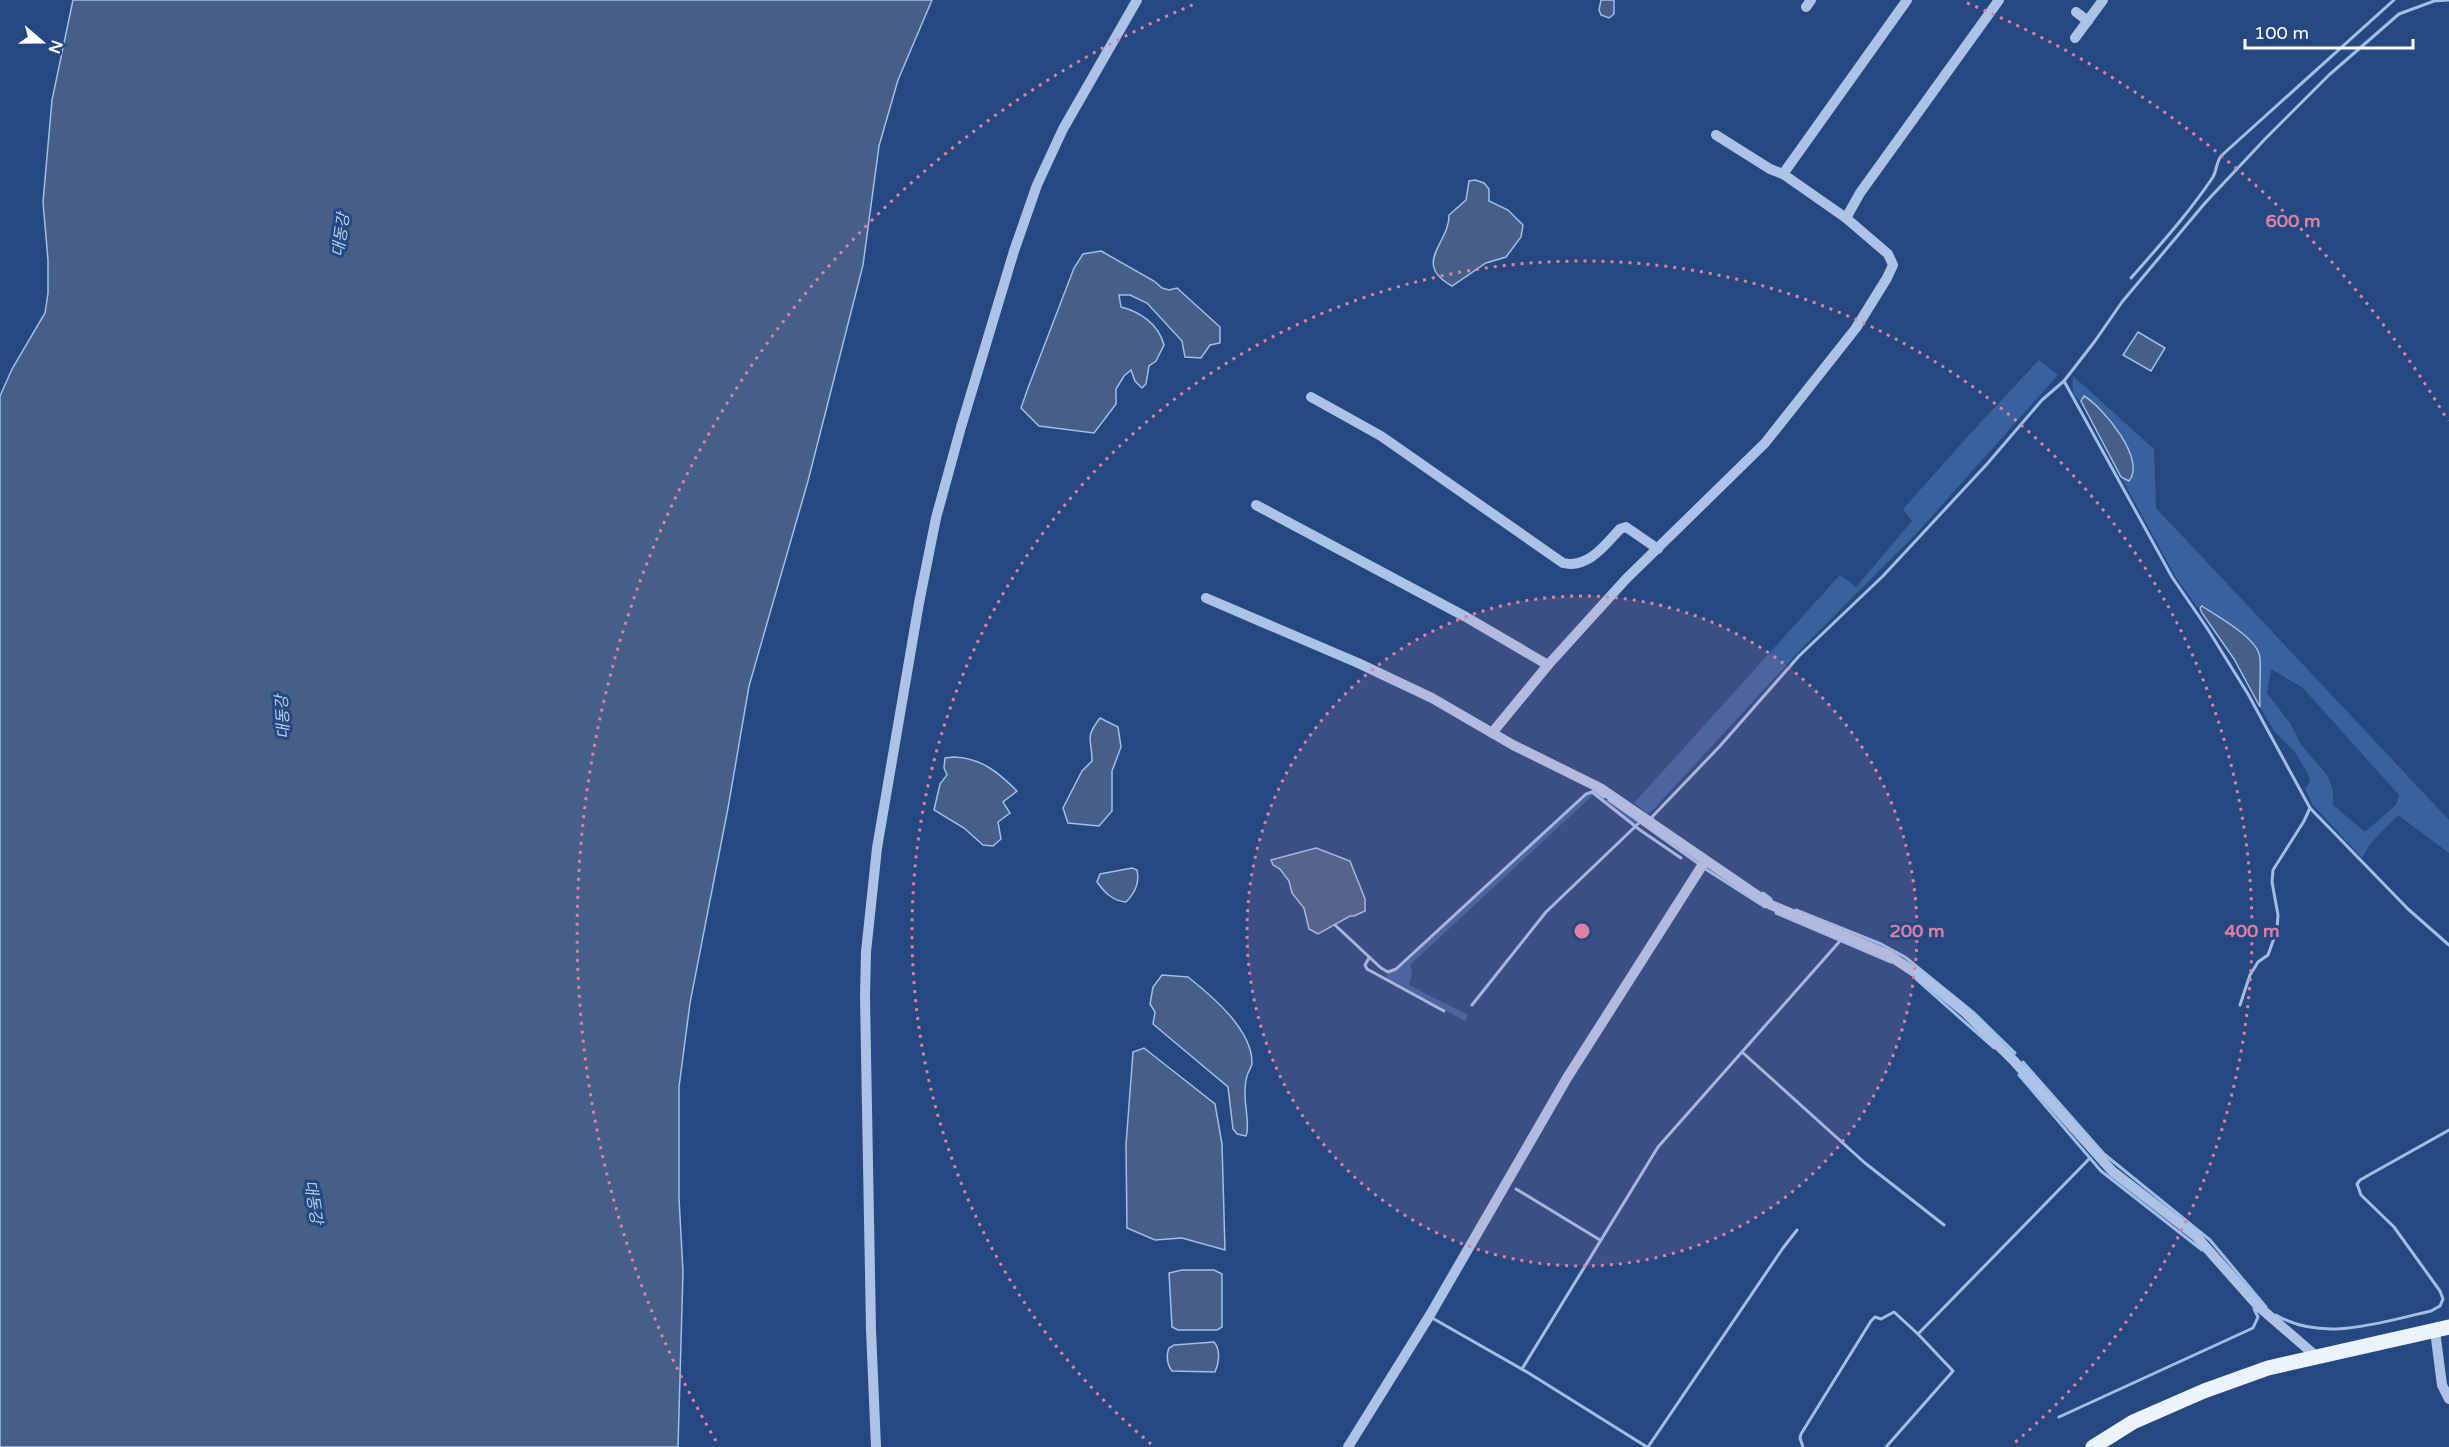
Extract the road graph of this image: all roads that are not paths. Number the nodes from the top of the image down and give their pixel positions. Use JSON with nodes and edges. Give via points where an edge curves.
{"nodes":[{"id":1,"x":1137,"y":0,"type":"edge"},
{"id":2,"x":1907,"y":0,"type":"edge"},
{"id":3,"x":1999,"y":0,"type":"edge"},
{"id":4,"x":2103,"y":0,"type":"edge"},
{"id":5,"x":2076,"y":12,"type":"dead end"},
{"id":6,"x":2088,"y":21,"type":"junction"},
{"id":7,"x":2075,"y":38,"type":"dead end"},
{"id":8,"x":1716,"y":135,"type":"dead end"},
{"id":9,"x":1783,"y":174,"type":"junction"},
{"id":10,"x":1846,"y":218,"type":"junction"},
{"id":11,"x":1311,"y":397,"type":"dead end"},
{"id":12,"x":1256,"y":505,"type":"dead end"},
{"id":13,"x":1658,"y":549,"type":"junction"},
{"id":14,"x":1206,"y":598,"type":"dead end"},
{"id":15,"x":1548,"y":665,"type":"junction"},
{"id":16,"x":1492,"y":733,"type":"junction"},
{"id":17,"x":1705,"y":861,"type":"junction"},
{"id":18,"x":2442,"y":1329,"type":"edge"},
{"id":19,"x":2317,"y":1357,"type":"junction"},
{"id":20,"x":2449,"y":1399,"type":"edge"},
{"id":21,"x":876,"y":1447,"type":"edge"},
{"id":22,"x":1348,"y":1447,"type":"edge"},
{"id":23,"x":2093,"y":1447,"type":"edge"}],
"edges":[{"from":1,"to":21,"type":"street","via":[[1063,129],[1037,184],[960,427],[919,603],[877,848],[866,952],[870,1330]]},
{"from":2,"to":9,"type":"street"},
{"from":3,"to":10,"type":"street"},
{"from":4,"to":6,"type":"street"},
{"from":5,"to":6,"type":"street"},
{"from":6,"to":7,"type":"street"},
{"from":8,"to":9,"type":"street","via":[[1770,170]]},
{"from":9,"to":10,"type":"street"},
{"from":10,"to":13,"type":"street","via":[[1888,254],[1893,265],[1887,278],[1856,328],[1765,443]]},
{"from":11,"to":13,"type":"street","via":[[1381,436],[1563,563],[1582,563],[1626,527]]},
{"from":12,"to":15,"type":"street"},
{"from":13,"to":15,"type":"street"},
{"from":14,"to":16,"type":"street","via":[[1358,663],[1432,698]]},
{"from":15,"to":16,"type":"street"},
{"from":16,"to":17,"type":"street","via":[[1600,788]]},
{"from":17,"to":19,"type":"street","via":[[1771,905],[1887,954],[1922,977],[1965,1012],[2014,1061],[2112,1171],[2196,1236],[2258,1306]]},
{"from":17,"to":22,"type":"street","via":[[1568,1078]]},
{"from":18,"to":19,"type":"main road"},
{"from":18,"to":20,"type":"street","via":[[2442,1385]]},
{"from":19,"to":23,"type":"main road","via":[[2268,1368],[2204,1390],[2133,1422]]}]}
